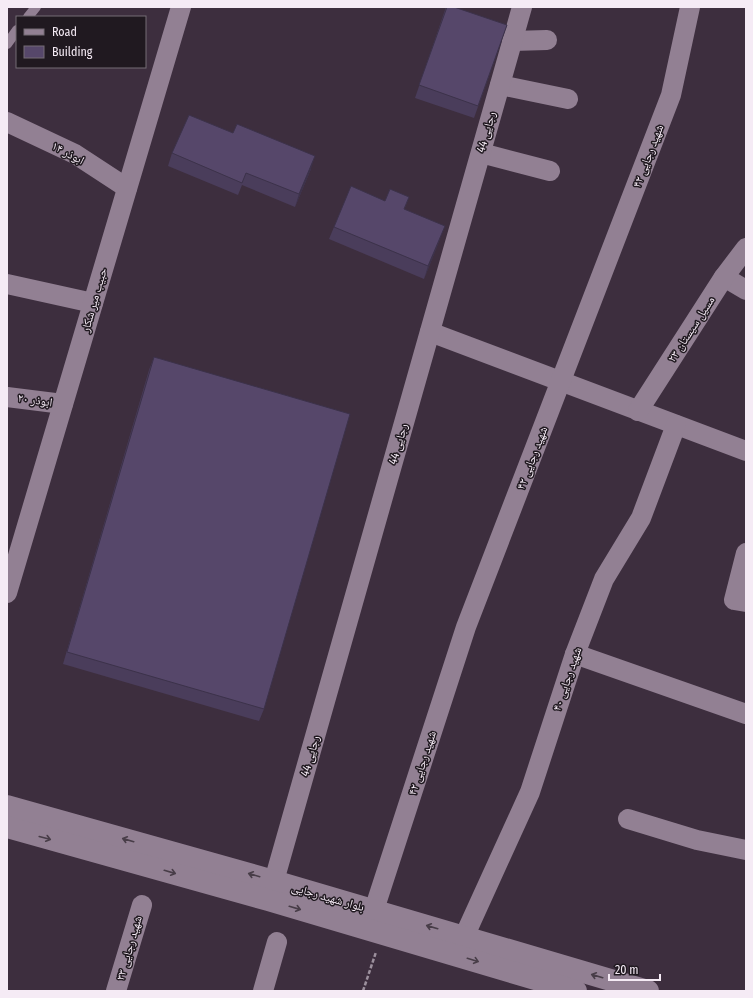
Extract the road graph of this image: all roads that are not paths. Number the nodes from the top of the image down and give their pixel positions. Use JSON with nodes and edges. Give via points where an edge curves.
{"nodes":[{"id":1,"x":36,"y":7,"type":"edge"},
{"id":2,"x":181,"y":7,"type":"edge"},
{"id":3,"x":522,"y":7,"type":"edge"},
{"id":4,"x":690,"y":7,"type":"edge"},
{"id":5,"x":29,"y":16,"type":"edge"},
{"id":6,"x":16,"y":31,"type":"edge"},
{"id":7,"x":547,"y":40,"type":"dead end"},
{"id":8,"x":512,"y":41,"type":"junction"},
{"id":9,"x":7,"y":44,"type":"edge"},
{"id":10,"x":500,"y":85,"type":"junction"},
{"id":11,"x":568,"y":99,"type":"dead end"},
{"id":12,"x":7,"y":122,"type":"edge"},
{"id":13,"x":481,"y":153,"type":"junction"},
{"id":14,"x":550,"y":172,"type":"dead end"},
{"id":15,"x":127,"y":188,"type":"junction"},
{"id":16,"x":746,"y":248,"type":"edge"},
{"id":17,"x":724,"y":277,"type":"junction"},
{"id":18,"x":7,"y":284,"type":"edge"},
{"id":19,"x":746,"y":290,"type":"edge"},
{"id":20,"x":93,"y":303,"type":"junction"},
{"id":21,"x":430,"y":332,"type":"junction"},
{"id":22,"x":561,"y":382,"type":"junction"},
{"id":23,"x":7,"y":396,"type":"edge"},
{"id":24,"x":63,"y":404,"type":"junction"},
{"id":25,"x":638,"y":411,"type":"junction"},
{"id":26,"x":676,"y":425,"type":"junction"},
{"id":27,"x":746,"y":451,"type":"edge"},
{"id":28,"x":746,"y":553,"type":"edge"},
{"id":29,"x":8,"y":587,"type":"edge"},
{"id":30,"x":746,"y":602,"type":"edge"},
{"id":31,"x":575,"y":654,"type":"junction"},
{"id":32,"x":746,"y":714,"type":"edge"},
{"id":33,"x":7,"y":806,"type":"edge"},
{"id":34,"x":628,"y":819,"type":"dead end"},
{"id":35,"x":7,"y":827,"type":"edge"},
{"id":36,"x":746,"y":850,"type":"edge"},
{"id":37,"x":274,"y":881,"type":"junction"},
{"id":38,"x":142,"y":905,"type":"dead end"},
{"id":39,"x":374,"y":910,"type":"junction"},
{"id":40,"x":464,"y":937,"type":"junction"},
{"id":41,"x":277,"y":942,"type":"dead end"},
{"id":42,"x":116,"y":991,"type":"edge"},
{"id":43,"x":263,"y":991,"type":"edge"},
{"id":44,"x":576,"y":991,"type":"edge"},
{"id":45,"x":648,"y":991,"type":"edge"}],
"edges":[{"from":1,"to":5,"type":"lane"},
{"from":2,"to":15,"type":"street","name":"حبیب میر شکار"},
{"from":3,"to":8,"type":"street","name":"رجایی 44"},
{"from":4,"to":22,"type":"street","name":"شهید رجایی ۴۲","via":[[671,95]]},
{"from":6,"to":9,"type":"lane"},
{"from":7,"to":8,"type":"street"},
{"from":8,"to":10,"type":"street","name":"رجایی 44"},
{"from":10,"to":11,"type":"street"},
{"from":10,"to":13,"type":"street","name":"رجایی 44"},
{"from":12,"to":15,"type":"street","name":"ابوذر ۱۴","via":[[75,154]]},
{"from":13,"to":14,"type":"street"},
{"from":13,"to":21,"type":"street","name":"رجایی 44"},
{"from":15,"to":20,"type":"street","name":"حبیب میر شکار"},
{"from":16,"to":17,"type":"street","name":"مسیل سیستان ۲۳"},
{"from":17,"to":19,"type":"street"},
{"from":17,"to":25,"type":"street","name":"مسیل سیستان ۲۳"},
{"from":18,"to":20,"type":"street"},
{"from":20,"to":24,"type":"street","name":"حبیب میر شکار"},
{"from":21,"to":22,"type":"street"},
{"from":21,"to":37,"type":"street","name":"رجایی 44"},
{"from":22,"to":25,"type":"street"},
{"from":22,"to":39,"type":"street","name":"شهید رجایی ۴۲","via":[[466,627]]},
{"from":23,"to":24,"type":"street","name":"ابوذر ۲۰"},
{"from":24,"to":29,"type":"street","name":"حبیب میر شکار"},
{"from":25,"to":26,"type":"street"},
{"from":26,"to":27,"type":"street"},
{"from":26,"to":31,"type":"street","name":"شهید رجایی ۴۰","via":[[641,518],[604,579]]},
{"from":28,"to":30,"type":"street","via":[[734,600]]},
{"from":31,"to":32,"type":"street"},
{"from":31,"to":40,"type":"street","name":"شهید رجایی ۴۰","via":[[530,792]]},
{"from":37,"to":33,"type":"main road","name":"بلوار شهید رجایی","one_way":true},
{"from":34,"to":36,"type":"street","via":[[697,840]]},
{"from":35,"to":44,"type":"main road","name":"بلوار شهید رجایی","one_way":true,"via":[[382,933]]},
{"from":37,"to":39,"type":"main road","name":"بلوار شهید رجایی"},
{"from":38,"to":42,"type":"street","name":"شهید رجایی ۳۳"},
{"from":40,"to":39,"type":"main road","name":"بلوار شهید رجایی","one_way":true},
{"from":45,"to":40,"type":"main road","name":"بلوار شهید رجایی","one_way":true},
{"from":41,"to":43,"type":"street"}]}
